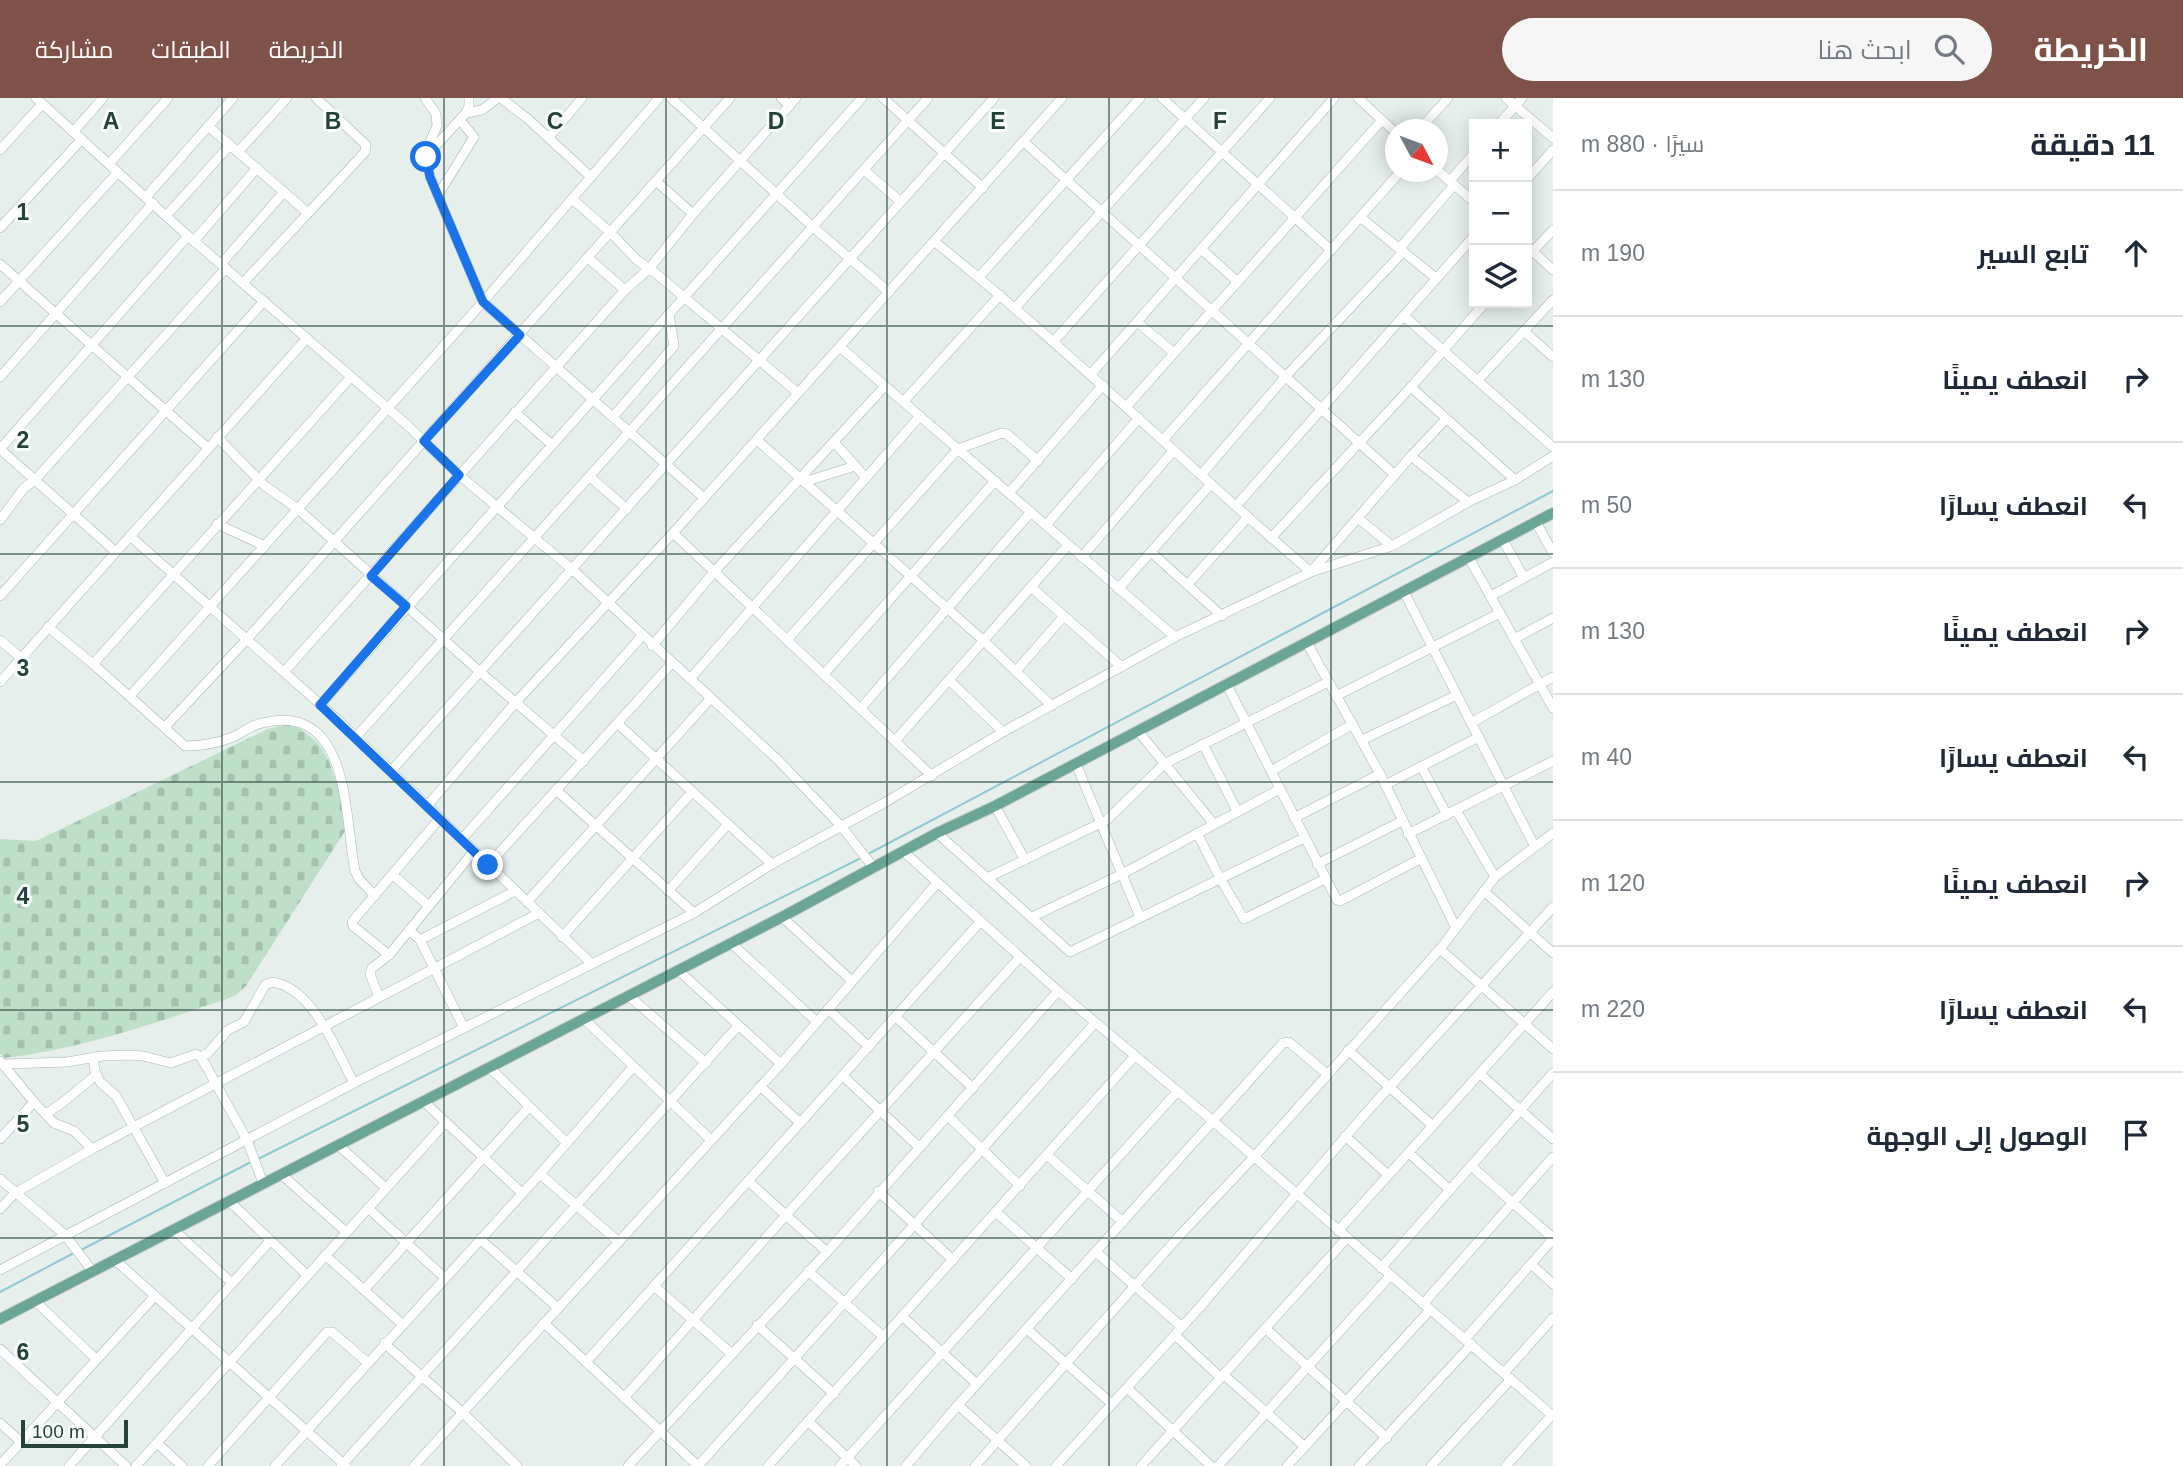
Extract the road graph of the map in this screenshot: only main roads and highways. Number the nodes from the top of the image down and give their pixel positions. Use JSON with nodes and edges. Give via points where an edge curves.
{"nodes":[{"id":1,"x":1553,"y":513,"type":"edge"},
{"id":2,"x":0,"y":1320,"type":"edge"}],
"edges":[{"from":1,"to":2,"type":"main road"}]}
